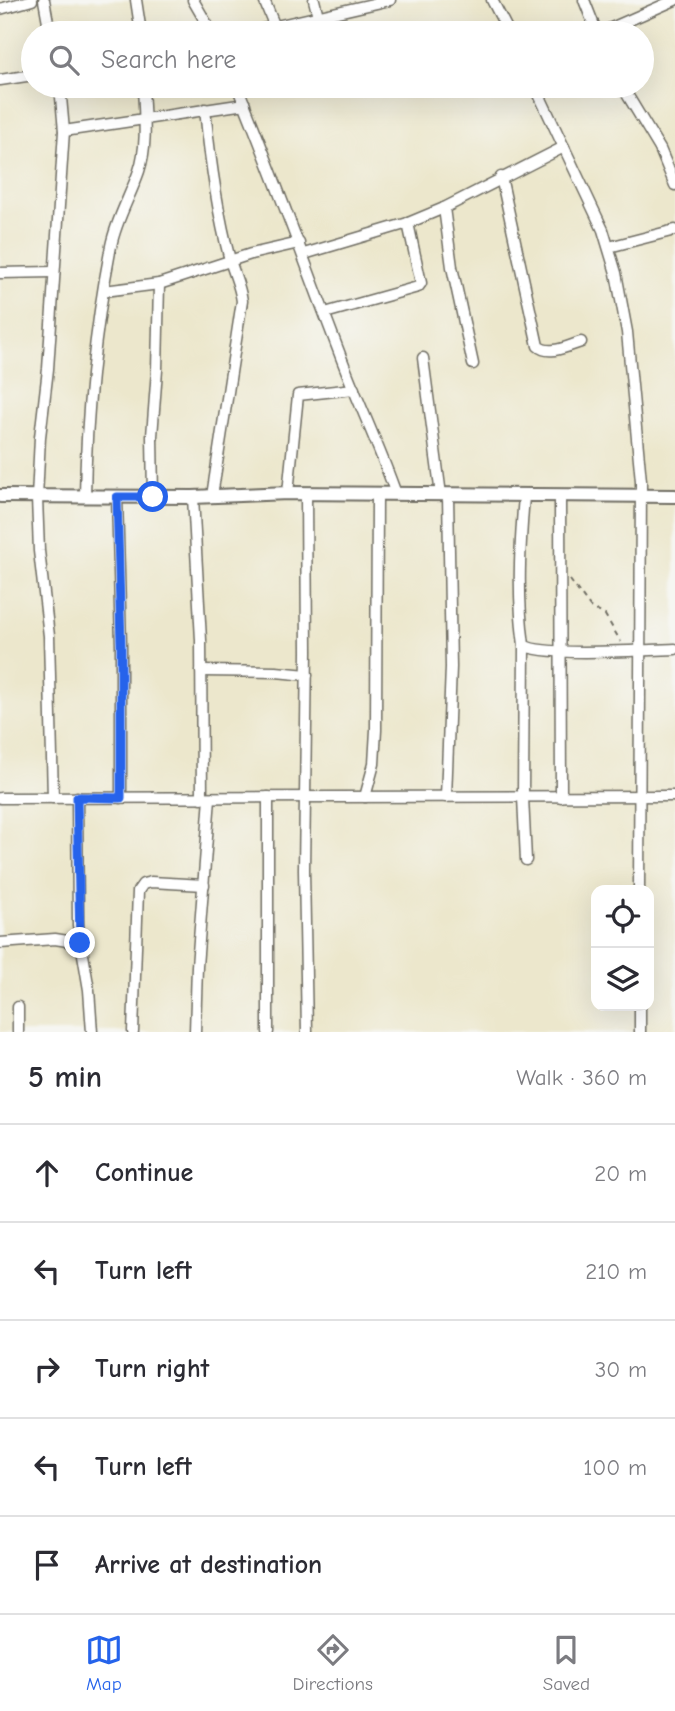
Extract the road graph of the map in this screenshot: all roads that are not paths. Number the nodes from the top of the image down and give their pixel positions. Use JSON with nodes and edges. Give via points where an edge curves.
{"nodes":[{"id":1,"x":32,"y":0,"type":"edge"},
{"id":2,"x":44,"y":0,"type":"edge"},
{"id":3,"x":136,"y":0,"type":"edge"},
{"id":4,"x":193,"y":0,"type":"edge"},
{"id":5,"x":264,"y":0,"type":"edge"},
{"id":6,"x":314,"y":0,"type":"edge"},
{"id":7,"x":390,"y":0,"type":"edge"},
{"id":8,"x":492,"y":0,"type":"edge"},
{"id":9,"x":584,"y":0,"type":"edge"},
{"id":10,"x":675,"y":1,"type":"edge"},
{"id":11,"x":0,"y":9,"type":"edge"},
{"id":12,"x":318,"y":16,"type":"junction"},
{"id":13,"x":48,"y":21,"type":"edge"},
{"id":14,"x":139,"y":21,"type":"edge"},
{"id":15,"x":205,"y":21,"type":"edge"},
{"id":16,"x":273,"y":21,"type":"edge"},
{"id":17,"x":298,"y":21,"type":"edge"},
{"id":18,"x":503,"y":21,"type":"edge"},
{"id":19,"x":594,"y":21,"type":"edge"},
{"id":20,"x":628,"y":21,"type":"edge"},
{"id":21,"x":21,"y":77,"type":"edge"},
{"id":22,"x":0,"y":80,"type":"edge"},
{"id":23,"x":61,"y":98,"type":"edge"},
{"id":24,"x":143,"y":98,"type":"edge"},
{"id":25,"x":242,"y":98,"type":"edge"},
{"id":26,"x":541,"y":98,"type":"edge"},
{"id":27,"x":629,"y":98,"type":"edge"},
{"id":28,"x":245,"y":104,"type":"junction"},
{"id":29,"x":205,"y":110,"type":"junction"},
{"id":30,"x":144,"y":118,"type":"junction"},
{"id":31,"x":64,"y":131,"type":"junction"},
{"id":32,"x":564,"y":147,"type":"junction"},
{"id":33,"x":501,"y":177,"type":"junction"},
{"id":34,"x":675,"y":185,"type":"edge"},
{"id":35,"x":444,"y":208,"type":"junction"},
{"id":36,"x":408,"y":223,"type":"junction"},
{"id":37,"x":675,"y":230,"type":"edge"},
{"id":38,"x":299,"y":243,"type":"junction"},
{"id":39,"x":609,"y":247,"type":"junction"},
{"id":40,"x":304,"y":254,"type":"junction"},
{"id":41,"x":230,"y":261,"type":"junction"},
{"id":42,"x":54,"y":272,"type":"junction"},
{"id":43,"x":0,"y":273,"type":"edge"},
{"id":44,"x":159,"y":284,"type":"junction"},
{"id":45,"x":104,"y":291,"type":"junction"},
{"id":46,"x":325,"y":313,"type":"junction"},
{"id":47,"x":581,"y":342,"type":"dead end"},
{"id":48,"x":423,"y":358,"type":"dead end"},
{"id":49,"x":473,"y":364,"type":"dead end"},
{"id":50,"x":354,"y":389,"type":"junction"},
{"id":51,"x":288,"y":494,"type":"junction"},
{"id":52,"x":306,"y":494,"type":"junction"},
{"id":53,"x":377,"y":494,"type":"junction"},
{"id":54,"x":396,"y":494,"type":"junction"},
{"id":55,"x":445,"y":495,"type":"junction"},
{"id":56,"x":559,"y":495,"type":"junction"},
{"id":57,"x":0,"y":496,"type":"edge"},
{"id":58,"x":212,"y":496,"type":"junction"},
{"id":59,"x":524,"y":496,"type":"junction"},
{"id":60,"x":641,"y":496,"type":"junction"},
{"id":61,"x":675,"y":496,"type":"edge"},
{"id":62,"x":85,"y":497,"type":"junction"},
{"id":63,"x":117,"y":497,"type":"junction"},
{"id":64,"x":153,"y":497,"type":"junction"},
{"id":65,"x":193,"y":497,"type":"junction"},
{"id":66,"x":37,"y":498,"type":"junction"},
{"id":67,"x":524,"y":645,"type":"junction"},
{"id":68,"x":675,"y":649,"type":"edge"},
{"id":69,"x":639,"y":650,"type":"junction"},
{"id":70,"x":559,"y":651,"type":"junction"},
{"id":71,"x":201,"y":671,"type":"junction"},
{"id":72,"x":307,"y":675,"type":"junction"},
{"id":73,"x":639,"y":796,"type":"junction"},
{"id":74,"x":675,"y":796,"type":"edge"},
{"id":75,"x":77,"y":797,"type":"junction"},
{"id":76,"x":268,"y":797,"type":"junction"},
{"id":77,"x":305,"y":797,"type":"junction"},
{"id":78,"x":365,"y":797,"type":"junction"},
{"id":79,"x":446,"y":797,"type":"junction"},
{"id":80,"x":523,"y":797,"type":"junction"},
{"id":81,"x":561,"y":797,"type":"junction"},
{"id":82,"x":53,"y":798,"type":"junction"},
{"id":83,"x":121,"y":798,"type":"junction"},
{"id":84,"x":206,"y":798,"type":"junction"},
{"id":85,"x":0,"y":799,"type":"edge"},
{"id":86,"x":526,"y":860,"type":"dead end"},
{"id":87,"x":204,"y":885,"type":"junction"},
{"id":88,"x":639,"y":885,"type":"edge"},
{"id":89,"x":0,"y":943,"type":"edge"},
{"id":90,"x":80,"y":943,"type":"junction"},
{"id":91,"x":18,"y":1007,"type":"dead end"},
{"id":92,"x":640,"y":1011,"type":"edge"},
{"id":93,"x":19,"y":1032,"type":"edge"},
{"id":94,"x":92,"y":1032,"type":"edge"},
{"id":95,"x":133,"y":1032,"type":"edge"},
{"id":96,"x":195,"y":1032,"type":"edge"},
{"id":97,"x":268,"y":1032,"type":"edge"},
{"id":98,"x":307,"y":1032,"type":"edge"},
{"id":99,"x":640,"y":1032,"type":"edge"}],
"edges":[{"from":1,"to":11,"type":"street"},
{"from":2,"to":13,"type":"street"},
{"from":3,"to":14,"type":"street"},
{"from":4,"to":15,"type":"street"},
{"from":5,"to":16,"type":"street"},
{"from":6,"to":12,"type":"street"},
{"from":7,"to":12,"type":"street"},
{"from":8,"to":18,"type":"street"},
{"from":9,"to":19,"type":"street"},
{"from":10,"to":20,"type":"street"},
{"from":12,"to":17,"type":"street"},
{"from":21,"to":22,"type":"street"},
{"from":23,"to":31,"type":"street"},
{"from":24,"to":30,"type":"street"},
{"from":25,"to":28,"type":"street"},
{"from":26,"to":32,"type":"street"},
{"from":27,"to":34,"type":"street"},
{"from":28,"to":29,"type":"street"},
{"from":28,"to":38,"type":"street"},
{"from":29,"to":30,"type":"street"},
{"from":29,"to":41,"type":"street","via":[[210,162]]},
{"from":30,"to":31,"type":"street"},
{"from":30,"to":45,"type":"street","via":[[139,170],[114,231]]},
{"from":31,"to":42,"type":"street"},
{"from":32,"to":33,"type":"street"},
{"from":32,"to":39,"type":"street"},
{"from":33,"to":35,"type":"street"},
{"from":33,"to":47,"type":"street","via":[[538,346],[549,351]]},
{"from":35,"to":36,"type":"street"},
{"from":35,"to":49,"type":"street"},
{"from":36,"to":40,"type":"street"},
{"from":36,"to":46,"type":"street","via":[[421,283],[418,287]]},
{"from":37,"to":39,"type":"street"},
{"from":38,"to":40,"type":"street"},
{"from":38,"to":41,"type":"street"},
{"from":39,"to":60,"type":"street","via":[[627,332]]},
{"from":40,"to":46,"type":"street"},
{"from":41,"to":44,"type":"street"},
{"from":41,"to":58,"type":"street","via":[[239,283],[241,320]]},
{"from":42,"to":43,"type":"street"},
{"from":42,"to":66,"type":"street"},
{"from":44,"to":45,"type":"street"},
{"from":44,"to":64,"type":"street"},
{"from":45,"to":62,"type":"street","via":[[90,394]]},
{"from":46,"to":50,"type":"street"},
{"from":48,"to":55,"type":"street"},
{"from":50,"to":51,"type":"street","via":[[298,395]]},
{"from":50,"to":54,"type":"street"},
{"from":51,"to":52,"type":"street"},
{"from":51,"to":58,"type":"street"},
{"from":52,"to":53,"type":"street"},
{"from":52,"to":72,"type":"street"},
{"from":53,"to":54,"type":"street"},
{"from":53,"to":78,"type":"street","via":[[376,730],[374,764]]},
{"from":54,"to":55,"type":"street"},
{"from":55,"to":59,"type":"street"},
{"from":55,"to":79,"type":"street","via":[[451,667]]},
{"from":56,"to":59,"type":"street"},
{"from":56,"to":60,"type":"street"},
{"from":56,"to":70,"type":"street"},
{"from":57,"to":66,"type":"street"},
{"from":58,"to":65,"type":"street"},
{"from":59,"to":67,"type":"street","via":[[519,557]]},
{"from":60,"to":61,"type":"street"},
{"from":60,"to":69,"type":"street"},
{"from":62,"to":63,"type":"street"},
{"from":62,"to":66,"type":"street"},
{"from":63,"to":64,"type":"street"},
{"from":63,"to":83,"type":"street"},
{"from":64,"to":65,"type":"street"},
{"from":65,"to":71,"type":"street"},
{"from":66,"to":82,"type":"street","via":[[49,636]]},
{"from":67,"to":70,"type":"street"},
{"from":67,"to":80,"type":"street"},
{"from":68,"to":69,"type":"street"},
{"from":69,"to":70,"type":"street"},
{"from":69,"to":73,"type":"street"},
{"from":70,"to":81,"type":"street"},
{"from":71,"to":72,"type":"street"},
{"from":71,"to":84,"type":"street"},
{"from":72,"to":77,"type":"street"},
{"from":73,"to":74,"type":"street"},
{"from":73,"to":81,"type":"street"},
{"from":73,"to":88,"type":"street"},
{"from":75,"to":82,"type":"street"},
{"from":75,"to":83,"type":"street"},
{"from":75,"to":90,"type":"street"},
{"from":76,"to":77,"type":"street"},
{"from":76,"to":84,"type":"street"},
{"from":76,"to":97,"type":"street"},
{"from":77,"to":78,"type":"street"},
{"from":77,"to":98,"type":"street"},
{"from":78,"to":79,"type":"street"},
{"from":79,"to":80,"type":"street"},
{"from":80,"to":81,"type":"street"},
{"from":80,"to":86,"type":"street"},
{"from":82,"to":85,"type":"street"},
{"from":83,"to":84,"type":"street"},
{"from":84,"to":87,"type":"street"},
{"from":87,"to":95,"type":"street","via":[[151,882],[138,891]]},
{"from":87,"to":96,"type":"street"},
{"from":89,"to":90,"type":"street","via":[[55,939]]},
{"from":90,"to":94,"type":"street"},
{"from":91,"to":93,"type":"street"},
{"from":92,"to":99,"type":"street"}]}
